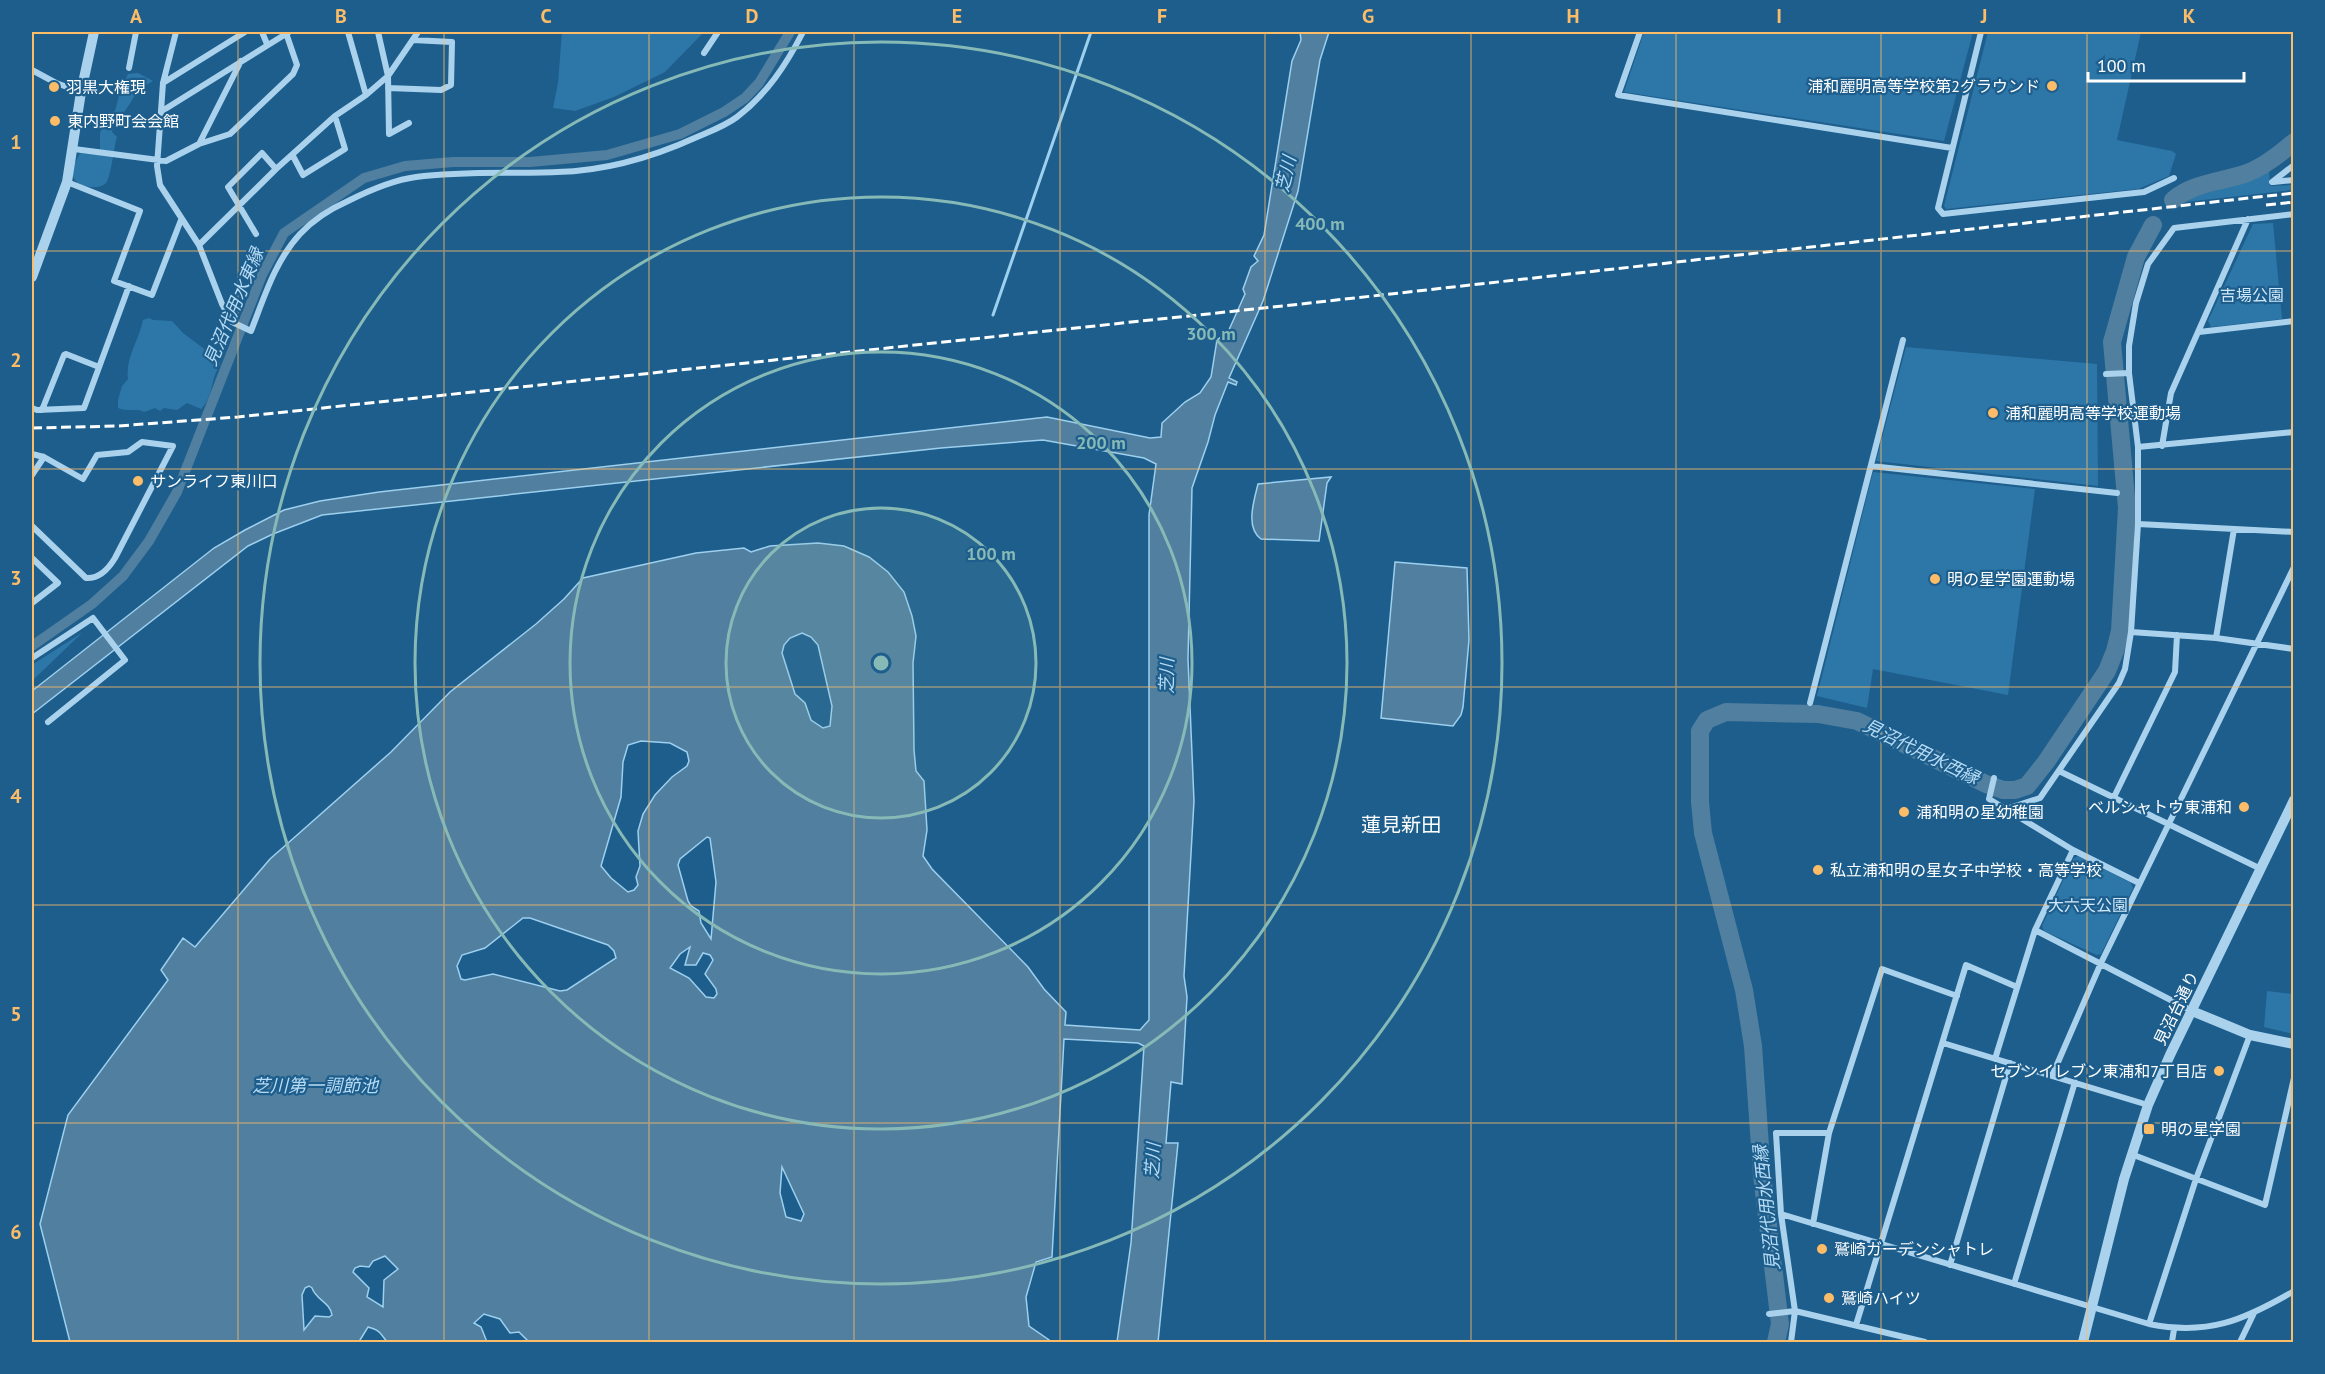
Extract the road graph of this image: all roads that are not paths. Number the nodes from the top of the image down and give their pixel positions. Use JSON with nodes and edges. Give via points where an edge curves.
{"nodes":[{"id":1,"x":94,"y":32,"type":"edge"},
{"id":2,"x":136,"y":32,"type":"edge"},
{"id":3,"x":176,"y":32,"type":"edge"},
{"id":4,"x":244,"y":32,"type":"edge"},
{"id":5,"x":262,"y":32,"type":"edge"},
{"id":6,"x":287,"y":32,"type":"edge"},
{"id":7,"x":348,"y":32,"type":"edge"},
{"id":8,"x":378,"y":32,"type":"edge"},
{"id":9,"x":418,"y":32,"type":"edge"},
{"id":10,"x":718,"y":32,"type":"edge"},
{"id":11,"x":803,"y":32,"type":"edge"},
{"id":12,"x":1640,"y":32,"type":"edge"},
{"id":13,"x":1982,"y":32,"type":"edge"},
{"id":14,"x":413,"y":40,"type":"junction"},
{"id":15,"x":267,"y":44,"type":"junction"},
{"id":16,"x":704,"y":53,"type":"dead end"},
{"id":17,"x":242,"y":60,"type":"junction"},
{"id":18,"x":129,"y":68,"type":"dead end"},
{"id":19,"x":32,"y":70,"type":"edge"},
{"id":20,"x":388,"y":76,"type":"junction"},
{"id":21,"x":163,"y":83,"type":"junction"},
{"id":22,"x":388,"y":88,"type":"junction"},
{"id":23,"x":81,"y":92,"type":"junction"},
{"id":24,"x":366,"y":95,"type":"junction"},
{"id":25,"x":162,"y":111,"type":"junction"},
{"id":26,"x":335,"y":116,"type":"junction"},
{"id":27,"x":409,"y":123,"type":"dead end"},
{"id":28,"x":199,"y":144,"type":"junction"},
{"id":29,"x":1952,"y":148,"type":"junction"},
{"id":30,"x":74,"y":149,"type":"junction"},
{"id":31,"x":293,"y":156,"type":"junction"},
{"id":32,"x":159,"y":159,"type":"junction"},
{"id":33,"x":2294,"y":165,"type":"edge"},
{"id":34,"x":276,"y":169,"type":"junction"},
{"id":35,"x":2174,"y":178,"type":"dead end"},
{"id":36,"x":2294,"y":180,"type":"edge"},
{"id":37,"x":67,"y":182,"type":"junction"},
{"id":38,"x":241,"y":206,"type":"junction"},
{"id":39,"x":2294,"y":214,"type":"edge"},
{"id":40,"x":2248,"y":219,"type":"junction"},
{"id":41,"x":181,"y":220,"type":"junction"},
{"id":42,"x":256,"y":234,"type":"dead end"},
{"id":43,"x":199,"y":245,"type":"junction"},
{"id":44,"x":32,"y":277,"type":"edge"},
{"id":45,"x":129,"y":286,"type":"junction"},
{"id":46,"x":2294,"y":321,"type":"edge"},
{"id":47,"x":2199,"y":333,"type":"junction"},
{"id":48,"x":1903,"y":340,"type":"dead end"},
{"id":49,"x":99,"y":367,"type":"junction"},
{"id":50,"x":2129,"y":373,"type":"junction"},
{"id":51,"x":2106,"y":374,"type":"dead end"},
{"id":52,"x":32,"y":408,"type":"edge"},
{"id":53,"x":42,"y":410,"type":"junction"},
{"id":54,"x":2294,"y":432,"type":"edge"},
{"id":55,"x":2162,"y":446,"type":"junction"},
{"id":56,"x":2138,"y":447,"type":"junction"},
{"id":57,"x":32,"y":454,"type":"edge"},
{"id":58,"x":44,"y":457,"type":"junction"},
{"id":59,"x":1871,"y":466,"type":"junction"},
{"id":60,"x":32,"y":475,"type":"edge"},
{"id":61,"x":2117,"y":494,"type":"dead end"},
{"id":62,"x":2138,"y":524,"type":"junction"},
{"id":63,"x":32,"y":526,"type":"edge"},
{"id":64,"x":2234,"y":529,"type":"junction"},
{"id":65,"x":2294,"y":532,"type":"edge"},
{"id":66,"x":32,"y":558,"type":"edge"},
{"id":67,"x":2294,"y":567,"type":"edge"},
{"id":68,"x":32,"y":603,"type":"edge"},
{"id":69,"x":2132,"y":632,"type":"junction"},
{"id":70,"x":2177,"y":635,"type":"junction"},
{"id":71,"x":2216,"y":638,"type":"junction"},
{"id":72,"x":2256,"y":643,"type":"junction"},
{"id":73,"x":2294,"y":649,"type":"edge"},
{"id":74,"x":32,"y":658,"type":"edge"},
{"id":75,"x":1810,"y":703,"type":"dead end"},
{"id":76,"x":48,"y":722,"type":"dead end"},
{"id":77,"x":2059,"y":771,"type":"junction"},
{"id":78,"x":1994,"y":778,"type":"dead end"},
{"id":79,"x":2114,"y":797,"type":"junction"},
{"id":80,"x":2293,"y":801,"type":"edge"},
{"id":81,"x":2006,"y":809,"type":"junction"},
{"id":82,"x":2168,"y":823,"type":"junction"},
{"id":83,"x":2073,"y":850,"type":"junction"},
{"id":84,"x":2261,"y":868,"type":"junction"},
{"id":85,"x":2139,"y":883,"type":"junction"},
{"id":86,"x":2035,"y":930,"type":"junction"},
{"id":87,"x":2101,"y":963,"type":"junction"},
{"id":88,"x":2018,"y":987,"type":"junction"},
{"id":89,"x":1957,"y":996,"type":"junction"},
{"id":90,"x":2192,"y":1011,"type":"junction"},
{"id":91,"x":2250,"y":1035,"type":"junction"},
{"id":92,"x":1943,"y":1043,"type":"junction"},
{"id":93,"x":2294,"y":1044,"type":"edge"},
{"id":94,"x":1995,"y":1059,"type":"junction"},
{"id":95,"x":2010,"y":1063,"type":"junction"},
{"id":96,"x":2052,"y":1076,"type":"junction"},
{"id":97,"x":2294,"y":1078,"type":"edge"},
{"id":98,"x":2075,"y":1082,"type":"junction"},
{"id":99,"x":2148,"y":1105,"type":"junction"},
{"id":100,"x":1829,"y":1133,"type":"junction"},
{"id":101,"x":2131,"y":1154,"type":"junction"},
{"id":102,"x":2196,"y":1179,"type":"junction"},
{"id":103,"x":1781,"y":1214,"type":"junction"},
{"id":104,"x":1813,"y":1224,"type":"junction"},
{"id":105,"x":1881,"y":1245,"type":"junction"},
{"id":106,"x":1950,"y":1265,"type":"junction"},
{"id":107,"x":2014,"y":1284,"type":"junction"},
{"id":108,"x":2294,"y":1291,"type":"edge"},
{"id":109,"x":2092,"y":1307,"type":"junction"},
{"id":110,"x":1795,"y":1311,"type":"junction"},
{"id":111,"x":2254,"y":1313,"type":"junction"},
{"id":112,"x":1769,"y":1314,"type":"dead end"},
{"id":113,"x":2150,"y":1324,"type":"junction"},
{"id":114,"x":1856,"y":1325,"type":"junction"},
{"id":115,"x":2174,"y":1329,"type":"junction"},
{"id":116,"x":1791,"y":1342,"type":"edge"},
{"id":117,"x":1921,"y":1342,"type":"edge"},
{"id":118,"x":2084,"y":1342,"type":"edge"},
{"id":119,"x":2172,"y":1342,"type":"edge"},
{"id":120,"x":2240,"y":1342,"type":"edge"}],
"edges":[{"from":1,"to":23,"type":"street"},
{"from":2,"to":18,"type":"street"},
{"from":3,"to":21,"type":"street"},
{"from":4,"to":21,"type":"street"},
{"from":5,"to":15,"type":"street"},
{"from":6,"to":15,"type":"street"},
{"from":6,"to":28,"type":"street","via":[[297,65],[293,74],[230,134]]},
{"from":7,"to":24,"type":"street"},
{"from":8,"to":20,"type":"street"},
{"from":9,"to":14,"type":"street"},
{"from":10,"to":16,"type":"street"},
{"from":11,"to":43,"type":"street","via":[[785,66],[747,109],[723,126],[674,148],[619,165],[560,172],[414,177],[367,191],[328,210],[300,234],[278,264],[251,331],[235,325],[222,304]]},
{"from":12,"to":29,"type":"street","via":[[1618,95]]},
{"from":13,"to":29,"type":"street"},
{"from":14,"to":20,"type":"street"},
{"from":14,"to":22,"type":"street","via":[[452,42],[451,85],[441,90]]},
{"from":15,"to":17,"type":"street"},
{"from":17,"to":25,"type":"street"},
{"from":17,"to":28,"type":"street"},
{"from":19,"to":23,"type":"street"},
{"from":20,"to":22,"type":"street"},
{"from":20,"to":24,"type":"street"},
{"from":21,"to":25,"type":"street"},
{"from":22,"to":27,"type":"street","via":[[389,134]]},
{"from":23,"to":30,"type":"street"},
{"from":24,"to":26,"type":"street"},
{"from":25,"to":32,"type":"street"},
{"from":26,"to":31,"type":"street"},
{"from":26,"to":31,"type":"street","via":[[345,149],[303,175]]},
{"from":28,"to":32,"type":"street","via":[[166,161]]},
{"from":29,"to":35,"type":"street","via":[[1938,208],[1943,214],[2144,192]]},
{"from":30,"to":32,"type":"street"},
{"from":30,"to":37,"type":"street"},
{"from":31,"to":34,"type":"street"},
{"from":32,"to":41,"type":"street","via":[[160,185]]},
{"from":33,"to":36,"type":"street","via":[[2272,182]]},
{"from":34,"to":38,"type":"street"},
{"from":34,"to":38,"type":"street","via":[[262,153],[228,187]]},
{"from":37,"to":44,"type":"street"},
{"from":37,"to":45,"type":"street","via":[[140,211],[114,281]]},
{"from":38,"to":42,"type":"street"},
{"from":38,"to":43,"type":"street"},
{"from":39,"to":40,"type":"street"},
{"from":40,"to":47,"type":"street"},
{"from":40,"to":50,"type":"street","via":[[2174,228],[2148,264],[2136,303]]},
{"from":41,"to":43,"type":"street"},
{"from":41,"to":45,"type":"street","via":[[152,295]]},
{"from":45,"to":49,"type":"street"},
{"from":46,"to":47,"type":"street"},
{"from":47,"to":55,"type":"street","via":[[2171,393]]},
{"from":48,"to":59,"type":"street"},
{"from":49,"to":53,"type":"street","via":[[84,408]]},
{"from":49,"to":53,"type":"street","via":[[64,355]]},
{"from":50,"to":51,"type":"street"},
{"from":50,"to":56,"type":"street"},
{"from":52,"to":53,"type":"street"},
{"from":54,"to":55,"type":"street"},
{"from":55,"to":56,"type":"street"},
{"from":56,"to":62,"type":"street"},
{"from":57,"to":58,"type":"street"},
{"from":58,"to":60,"type":"street"},
{"from":58,"to":63,"type":"street","via":[[83,479],[97,455],[128,452],[141,442],[173,446],[111,565],[97,577],[86,578]]},
{"from":59,"to":61,"type":"street"},
{"from":59,"to":75,"type":"street"},
{"from":62,"to":64,"type":"street"},
{"from":62,"to":69,"type":"street"},
{"from":64,"to":65,"type":"street"},
{"from":64,"to":71,"type":"street"},
{"from":66,"to":68,"type":"street","via":[[58,583]]},
{"from":67,"to":72,"type":"street"},
{"from":69,"to":70,"type":"street"},
{"from":69,"to":77,"type":"street","via":[[2119,683]]},
{"from":70,"to":71,"type":"street"},
{"from":70,"to":79,"type":"street","via":[[2175,672]]},
{"from":71,"to":72,"type":"street"},
{"from":72,"to":73,"type":"street"},
{"from":72,"to":82,"type":"street"},
{"from":74,"to":76,"type":"street","via":[[93,618],[126,660]]},
{"from":77,"to":79,"type":"street"},
{"from":77,"to":81,"type":"street","via":[[2040,798]]},
{"from":78,"to":81,"type":"street","via":[[1989,799]]},
{"from":79,"to":82,"type":"street"},
{"from":80,"to":84,"type":"street","name":"見沼台通り"},
{"from":81,"to":83,"type":"street"},
{"from":82,"to":84,"type":"street"},
{"from":82,"to":85,"type":"street"},
{"from":83,"to":85,"type":"street"},
{"from":83,"to":86,"type":"street"},
{"from":84,"to":90,"type":"street","name":"見沼台通り"},
{"from":85,"to":87,"type":"street"},
{"from":86,"to":87,"type":"street"},
{"from":86,"to":88,"type":"street"},
{"from":87,"to":90,"type":"street"},
{"from":87,"to":96,"type":"street"},
{"from":88,"to":89,"type":"street","via":[[1966,965]]},
{"from":88,"to":94,"type":"street"},
{"from":89,"to":92,"type":"street"},
{"from":89,"to":100,"type":"street","via":[[1881,969]]},
{"from":90,"to":91,"type":"street"},
{"from":90,"to":99,"type":"street","name":"見沼台通り"},
{"from":91,"to":93,"type":"street"},
{"from":91,"to":102,"type":"street"},
{"from":92,"to":94,"type":"street"},
{"from":92,"to":105,"type":"street"},
{"from":94,"to":95,"type":"street"},
{"from":95,"to":96,"type":"street"},
{"from":95,"to":106,"type":"street"},
{"from":96,"to":98,"type":"street"},
{"from":97,"to":102,"type":"street","via":[[2265,1205]]},
{"from":98,"to":99,"type":"street"},
{"from":98,"to":107,"type":"street"},
{"from":99,"to":101,"type":"street","name":"見沼台通り"},
{"from":100,"to":103,"type":"street","via":[[1776,1133]]},
{"from":100,"to":104,"type":"street"},
{"from":101,"to":102,"type":"street"},
{"from":101,"to":109,"type":"street","name":"見沼台通り"},
{"from":102,"to":113,"type":"street"},
{"from":103,"to":104,"type":"street"},
{"from":103,"to":110,"type":"street"},
{"from":104,"to":105,"type":"street"},
{"from":105,"to":106,"type":"street"},
{"from":105,"to":114,"type":"street"},
{"from":106,"to":107,"type":"street"},
{"from":107,"to":109,"type":"street"},
{"from":108,"to":111,"type":"street"},
{"from":109,"to":113,"type":"street"},
{"from":109,"to":118,"type":"street","name":"見沼台通り"},
{"from":110,"to":112,"type":"street"},
{"from":110,"to":114,"type":"street"},
{"from":110,"to":116,"type":"street"},
{"from":111,"to":115,"type":"street","via":[[2208,1328]]},
{"from":111,"to":120,"type":"street"},
{"from":113,"to":115,"type":"street"},
{"from":114,"to":117,"type":"street"},
{"from":115,"to":119,"type":"street"}]}
